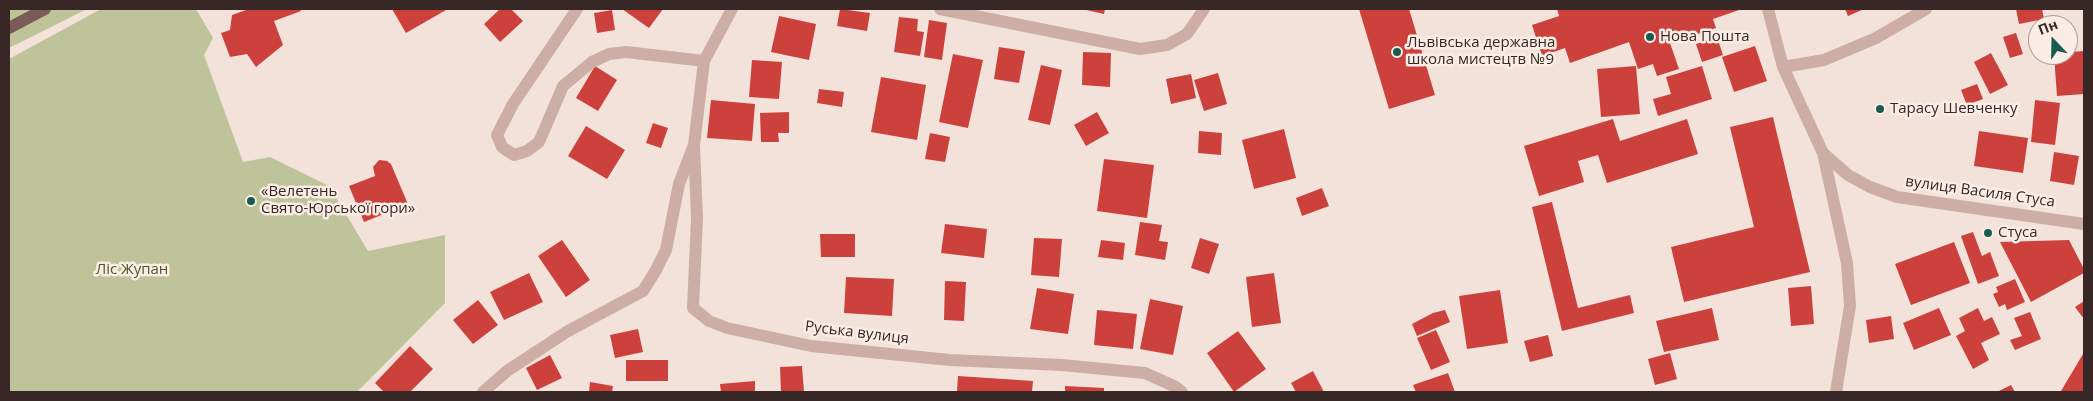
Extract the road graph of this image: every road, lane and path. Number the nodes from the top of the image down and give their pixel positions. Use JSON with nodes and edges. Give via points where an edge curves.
{"nodes":[{"id":1,"x":45,"y":9,"type":"edge"},
{"id":2,"x":577,"y":9,"type":"edge"},
{"id":3,"x":732,"y":9,"type":"edge"},
{"id":4,"x":940,"y":9,"type":"edge"},
{"id":5,"x":1204,"y":9,"type":"edge"},
{"id":6,"x":1768,"y":9,"type":"edge"},
{"id":7,"x":1926,"y":9,"type":"edge"},
{"id":8,"x":9,"y":28,"type":"edge"},
{"id":9,"x":704,"y":61,"type":"junction"},
{"id":10,"x":1784,"y":67,"type":"junction"},
{"id":11,"x":694,"y":145,"type":"junction"},
{"id":12,"x":1823,"y":153,"type":"junction"},
{"id":13,"x":2081,"y":220,"type":"edge"},
{"id":14,"x":483,"y":392,"type":"edge"},
{"id":15,"x":1182,"y":392,"type":"edge"},
{"id":16,"x":1836,"y":392,"type":"edge"}],
"edges":[{"from":1,"to":8,"type":"main road"},
{"from":2,"to":9,"type":"street","via":[[513,104],[497,135],[502,147],[514,155],[539,142],[563,86],[592,62],[609,54],[626,52]]},
{"from":3,"to":9,"type":"street"},
{"from":4,"to":5,"type":"street","via":[[1140,49],[1167,45],[1187,34]]},
{"from":6,"to":10,"type":"street"},
{"from":7,"to":10,"type":"street","via":[[1876,38],[1824,60]]},
{"from":9,"to":11,"type":"street"},
{"from":10,"to":12,"type":"street"},
{"from":11,"to":14,"type":"street","via":[[679,184],[666,250],[643,291],[568,331]]},
{"from":11,"to":15,"type":"street","name":"Руська вулиця","via":[[698,218],[693,308],[709,321],[727,328],[812,346],[950,360],[1146,373]]},
{"from":12,"to":13,"type":"street","name":"вулиця Василя Стуса","via":[[1848,175],[1897,197]]},
{"from":12,"to":16,"type":"street","via":[[1848,263],[1850,306]]}]}
